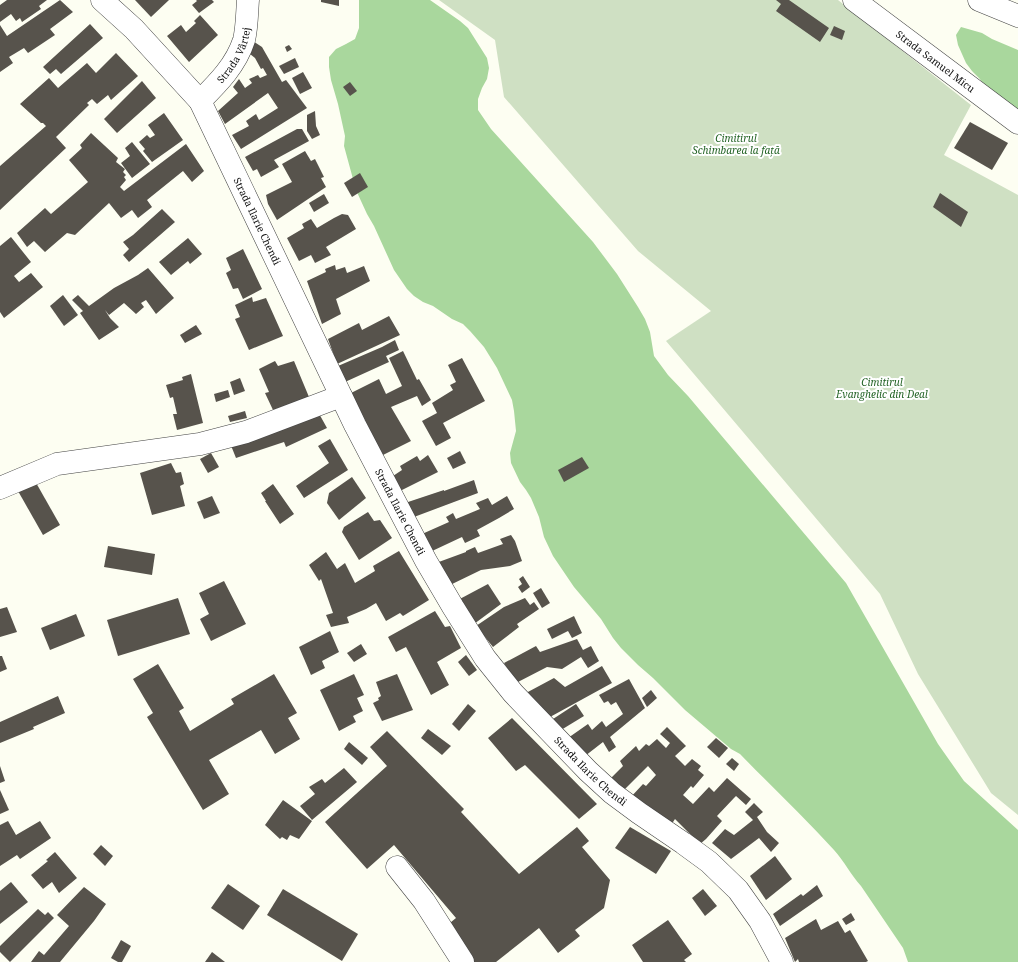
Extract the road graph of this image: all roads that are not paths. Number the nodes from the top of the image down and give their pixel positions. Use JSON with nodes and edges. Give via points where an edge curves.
{"nodes":[{"id":1,"x":102,"y":0,"type":"edge"},
{"id":2,"x":248,"y":0,"type":"edge"},
{"id":3,"x":854,"y":0,"type":"edge"},
{"id":4,"x":979,"y":0,"type":"edge"},
{"id":5,"x":1018,"y":16,"type":"edge"},
{"id":6,"x":200,"y":101,"type":"junction"},
{"id":7,"x":1018,"y":123,"type":"edge"},
{"id":8,"x":341,"y":396,"type":"junction"},
{"id":9,"x":0,"y":488,"type":"edge"},
{"id":10,"x":397,"y":867,"type":"dead end"},
{"id":11,"x":463,"y":962,"type":"edge"},
{"id":12,"x":782,"y":962,"type":"edge"}],
"edges":[{"from":1,"to":6,"type":"street","name":"Strada Ilarie Chendi","via":[[134,29]]},
{"from":2,"to":6,"type":"street","name":"Strada Vârtej","via":[[244,40],[236,59],[226,74]]},
{"from":3,"to":7,"type":"street","name":"Strada Samuel Micu"},
{"from":4,"to":5,"type":"street"},
{"from":6,"to":8,"type":"street","name":"Strada Ilarie Chendi"},
{"from":8,"to":9,"type":"street","via":[[246,432],[200,444],[57,464]]},
{"from":8,"to":12,"type":"street","name":"Strada Ilarie Chendi","via":[[426,561],[485,658],[513,693],[588,771],[639,813],[709,862],[738,890],[760,921]]},
{"from":10,"to":11,"type":"street","via":[[424,901]]}]}
